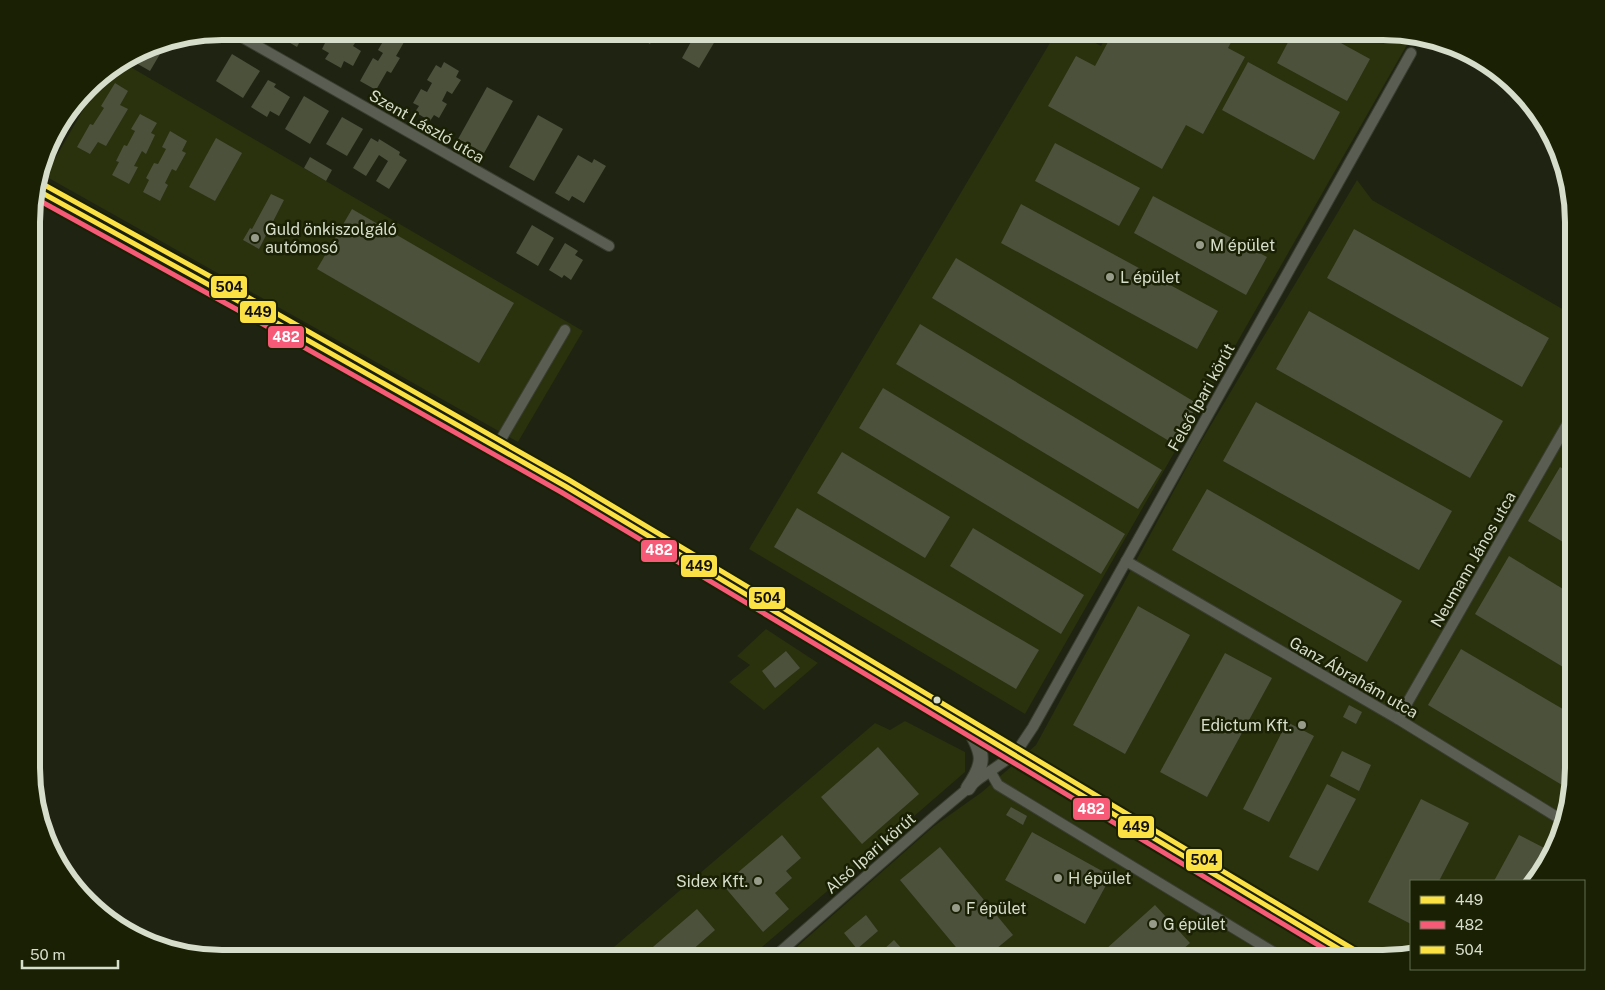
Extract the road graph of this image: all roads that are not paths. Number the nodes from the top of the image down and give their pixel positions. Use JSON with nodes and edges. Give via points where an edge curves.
{"nodes":[{"id":1,"x":247,"y":40,"type":"edge"},
{"id":2,"x":1411,"y":53,"type":"dead end"},
{"id":3,"x":42,"y":193,"type":"edge"},
{"id":4,"x":609,"y":246,"type":"dead end"},
{"id":5,"x":565,"y":330,"type":"dead end"},
{"id":6,"x":1565,"y":428,"type":"edge"},
{"id":7,"x":497,"y":446,"type":"junction"},
{"id":8,"x":1126,"y":560,"type":"junction"},
{"id":9,"x":1398,"y":719,"type":"junction"},
{"id":10,"x":966,"y":725,"type":"junction"},
{"id":11,"x":1015,"y":754,"type":"junction"},
{"id":12,"x":990,"y":771,"type":"junction"},
{"id":13,"x":968,"y":788,"type":"junction"},
{"id":14,"x":1558,"y":818,"type":"edge"},
{"id":15,"x":781,"y":950,"type":"edge"},
{"id":16,"x":1270,"y":950,"type":"edge"},
{"id":17,"x":1341,"y":950,"type":"edge"}],
"edges":[{"from":1,"to":4,"type":"street","name":"Szent László utca"},
{"from":2,"to":8,"type":"street","name":"Felső Ipari körút"},
{"from":3,"to":7,"type":"main road"},
{"from":5,"to":7,"type":"street"},
{"from":6,"to":9,"type":"street","name":"Neumann János utca"},
{"from":7,"to":10,"type":"main road"},
{"from":8,"to":9,"type":"street","name":"Ganz Ábrahám utca"},
{"from":8,"to":11,"type":"street","name":"Felső Ipari körút"},
{"from":9,"to":14,"type":"street","name":"Ganz Ábrahám utca"},
{"from":10,"to":11,"type":"main road"},
{"from":10,"to":13,"type":"main road","via":[[982,755],[980,767]]},
{"from":11,"to":12,"type":"street","name":"Alsó Ipari körút"},
{"from":11,"to":17,"type":"main road"},
{"from":12,"to":13,"type":"street","name":"Alsó Ipari körút"},
{"from":12,"to":16,"type":"street","via":[[998,785]]},
{"from":13,"to":15,"type":"street","name":"Alsó Ipari körút"}]}
